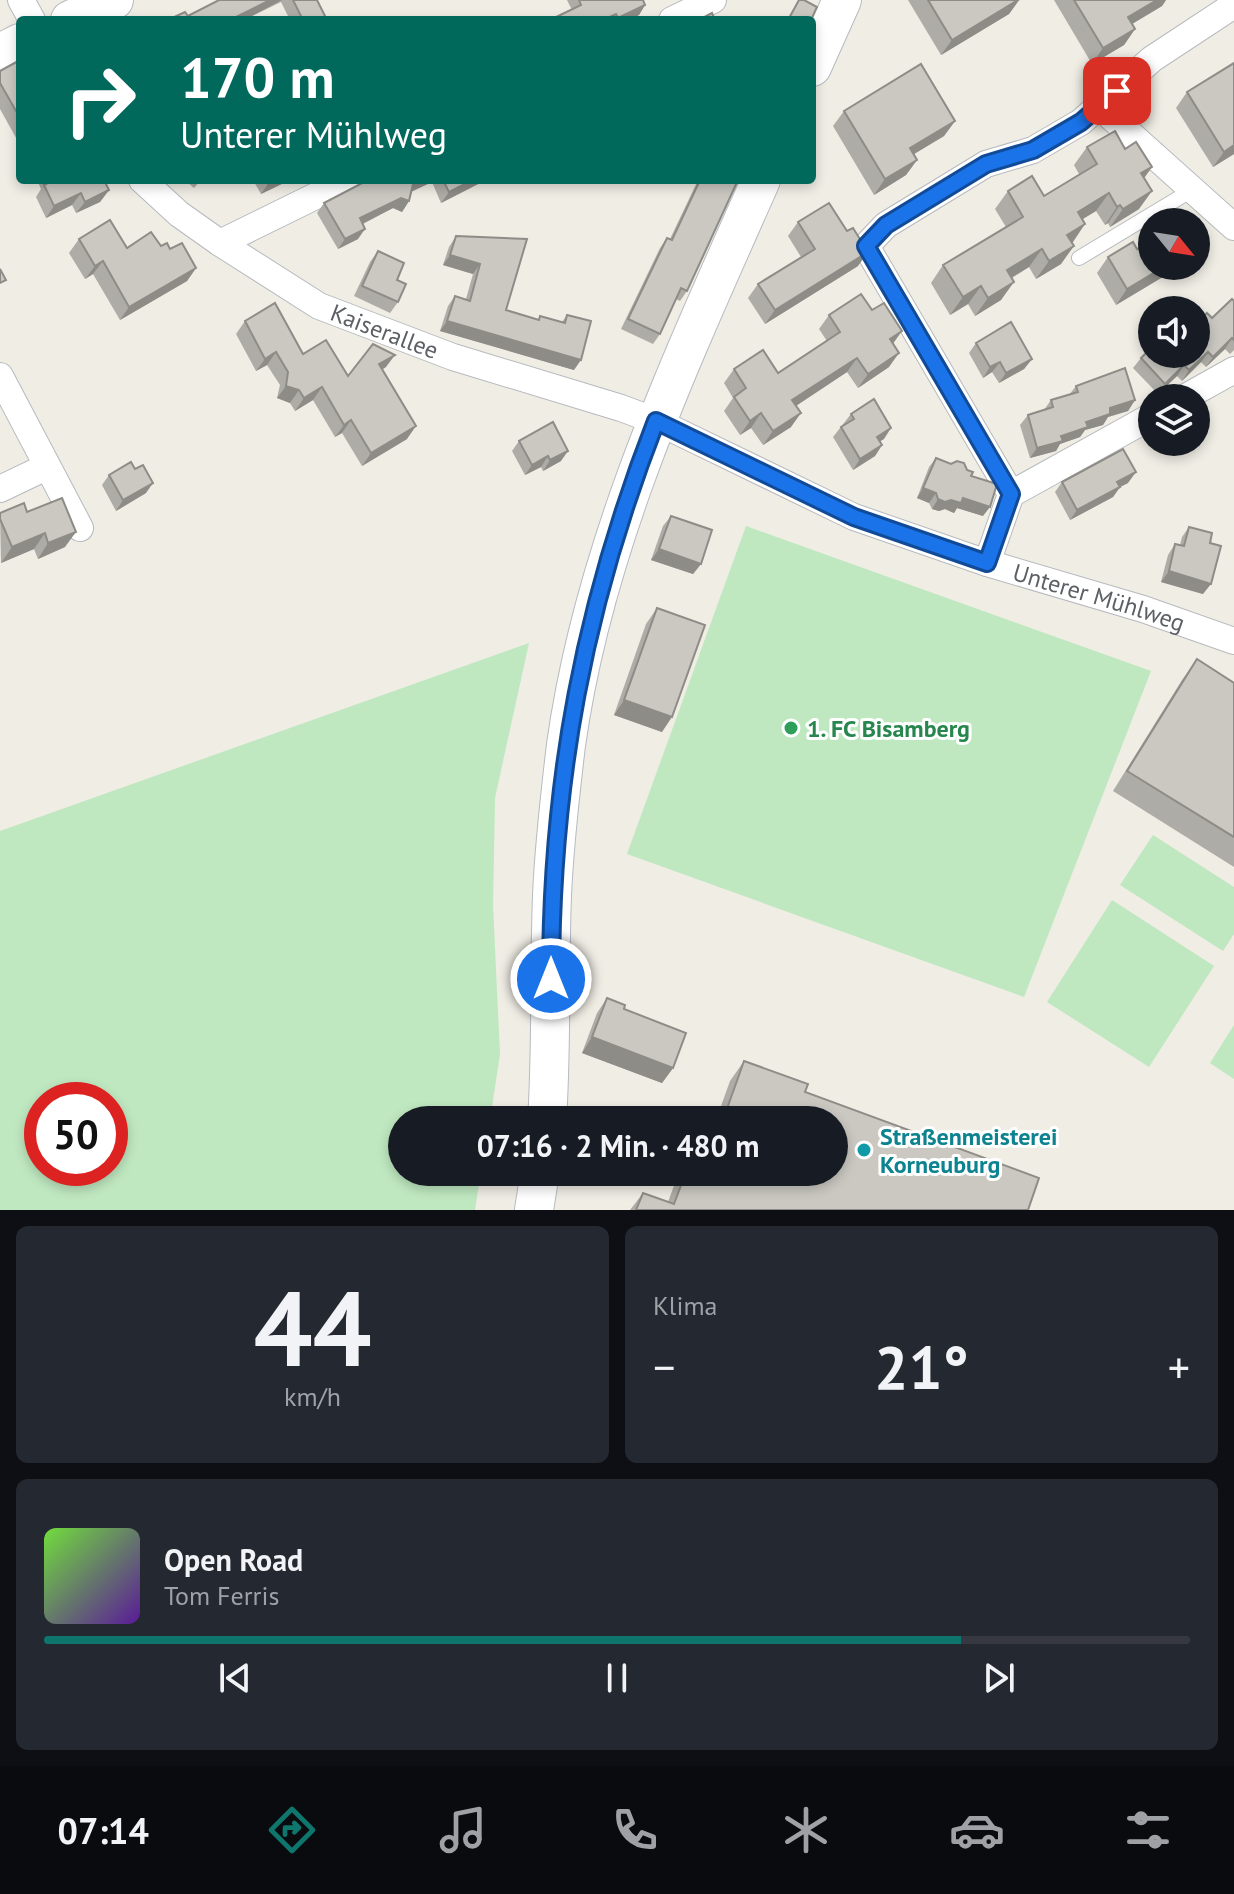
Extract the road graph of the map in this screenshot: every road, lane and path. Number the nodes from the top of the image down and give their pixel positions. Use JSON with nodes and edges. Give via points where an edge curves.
{"nodes":[{"id":1,"x":114,"y":0,"type":"edge"},
{"id":2,"x":713,"y":0,"type":"edge"},
{"id":3,"x":842,"y":0,"type":"edge"},
{"id":4,"x":1234,"y":5,"type":"edge"},
{"id":5,"x":79,"y":16,"type":"edge"},
{"id":6,"x":680,"y":16,"type":"edge"},
{"id":7,"x":816,"y":58,"type":"edge"},
{"id":8,"x":1100,"y":107,"type":"junction"},
{"id":9,"x":146,"y":184,"type":"edge"},
{"id":10,"x":340,"y":184,"type":"edge"},
{"id":11,"x":759,"y":184,"type":"edge"},
{"id":12,"x":1192,"y":190,"type":"junction"},
{"id":13,"x":1234,"y":227,"type":"edge"},
{"id":14,"x":220,"y":243,"type":"junction"},
{"id":15,"x":1079,"y":258,"type":"dead end"},
{"id":16,"x":1234,"y":370,"type":"edge"},
{"id":17,"x":0,"y":376,"type":"edge"},
{"id":18,"x":1209,"y":384,"type":"edge"},
{"id":19,"x":656,"y":421,"type":"junction"},
{"id":20,"x":1138,"y":424,"type":"edge"},
{"id":21,"x":46,"y":467,"type":"junction"},
{"id":22,"x":0,"y":489,"type":"edge"},
{"id":23,"x":1011,"y":494,"type":"junction"},
{"id":24,"x":80,"y":528,"type":"dead end"},
{"id":25,"x":987,"y":563,"type":"junction"},
{"id":26,"x":1234,"y":641,"type":"edge"},
{"id":27,"x":548,"y":1106,"type":"edge"},
{"id":28,"x":538,"y":1186,"type":"edge"},
{"id":29,"x":534,"y":1210,"type":"edge"}],
"edges":[{"from":1,"to":5,"type":"main road"},
{"from":2,"to":6,"type":"street"},
{"from":3,"to":7,"type":"main road"},
{"from":4,"to":8,"type":"street","via":[[1152,59]]},
{"from":8,"to":12,"type":"street"},
{"from":8,"to":23,"type":"street","via":[[1033,150],[986,164],[886,225],[866,246]]},
{"from":9,"to":14,"type":"street","name":"Kaiserallee"},
{"from":10,"to":14,"type":"street"},
{"from":11,"to":19,"type":"main road"},
{"from":12,"to":13,"type":"street"},
{"from":12,"to":15,"type":"lane"},
{"from":14,"to":19,"type":"street","name":"Kaiserallee","via":[[319,306],[453,357]]},
{"from":16,"to":18,"type":"street"},
{"from":17,"to":21,"type":"street"},
{"from":19,"to":25,"type":"street","name":"Unterer Mühlweg","via":[[854,517]]},
{"from":19,"to":27,"type":"main road","via":[[593,612],[567,743],[552,897]]},
{"from":20,"to":23,"type":"street"},
{"from":21,"to":22,"type":"street"},
{"from":21,"to":24,"type":"street"},
{"from":23,"to":25,"type":"street"},
{"from":25,"to":26,"type":"street","name":"Unterer Mühlweg"},
{"from":28,"to":29,"type":"main road"}]}
